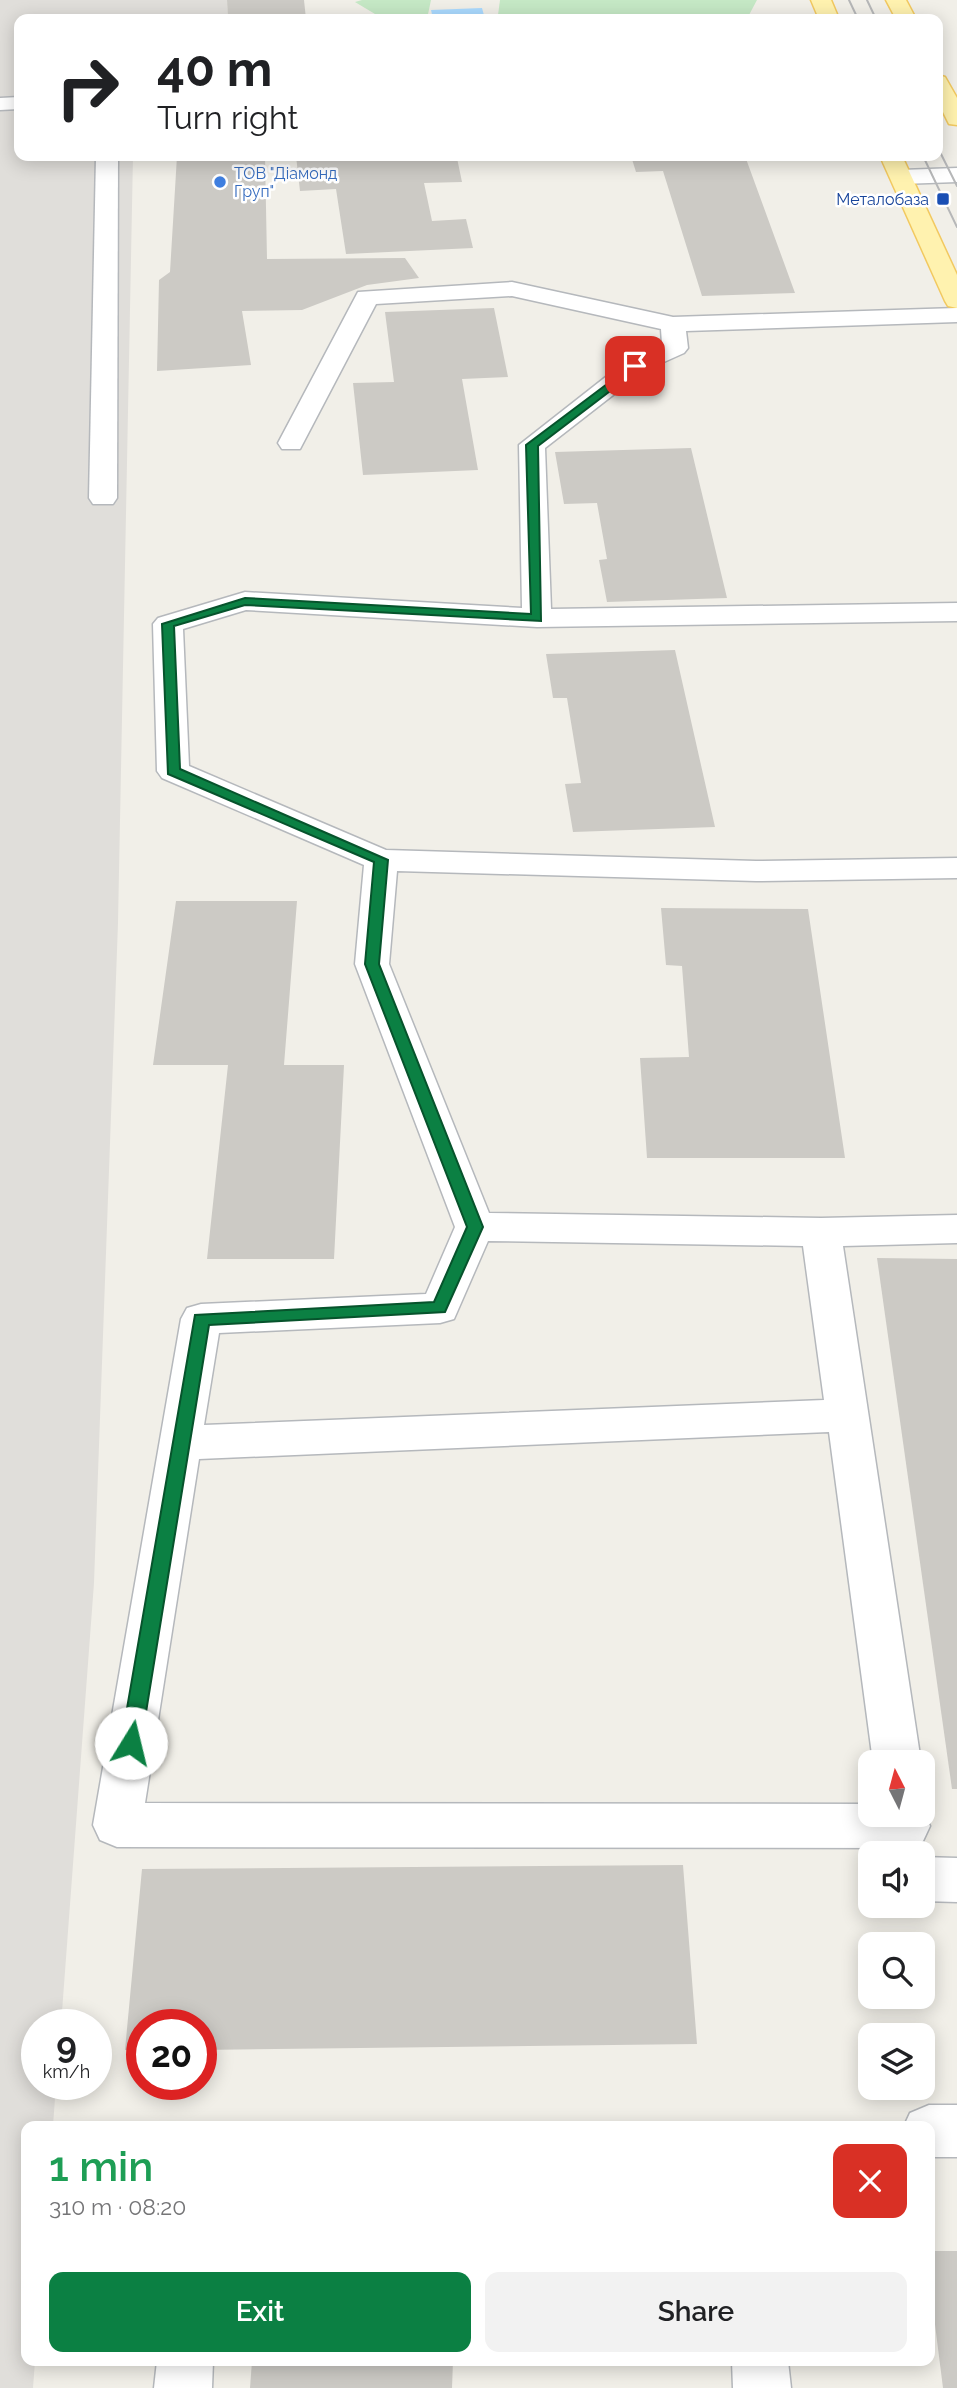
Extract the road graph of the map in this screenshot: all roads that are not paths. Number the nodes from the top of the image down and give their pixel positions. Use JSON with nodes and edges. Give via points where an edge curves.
{"nodes":[{"id":1,"x":943,"y":91,"type":"edge"},
{"id":2,"x":957,"y":119,"type":"edge"},
{"id":3,"x":107,"y":161,"type":"edge"},
{"id":4,"x":896,"y":166,"type":"edge"},
{"id":5,"x":957,"y":175,"type":"edge"},
{"id":6,"x":957,"y":301,"type":"edge"},
{"id":7,"x":957,"y":315,"type":"edge"},
{"id":8,"x":673,"y":324,"type":"junction"},
{"id":9,"x":291,"y":443,"type":"dead end"},
{"id":10,"x":103,"y":498,"type":"dead end"},
{"id":11,"x":957,"y":612,"type":"edge"},
{"id":12,"x":537,"y":618,"type":"junction"},
{"id":13,"x":381,"y":860,"type":"junction"},
{"id":14,"x":957,"y":868,"type":"edge"},
{"id":15,"x":475,"y":1227,"type":"junction"},
{"id":16,"x":957,"y":1229,"type":"edge"},
{"id":17,"x":821,"y":1232,"type":"junction"},
{"id":18,"x":848,"y":1415,"type":"junction"},
{"id":19,"x":181,"y":1443,"type":"junction"},
{"id":20,"x":895,"y":1750,"type":"edge"},
{"id":21,"x":907,"y":1831,"type":"edge"},
{"id":22,"x":935,"y":1879,"type":"edge"},
{"id":23,"x":957,"y":1880,"type":"edge"},
{"id":24,"x":935,"y":2131,"type":"edge"},
{"id":25,"x":957,"y":2131,"type":"edge"},
{"id":26,"x":185,"y":2366,"type":"edge"},
{"id":27,"x":760,"y":2366,"type":"edge"},
{"id":28,"x":183,"y":2388,"type":"edge"},
{"id":29,"x":762,"y":2388,"type":"edge"}],
"edges":[{"from":1,"to":2,"type":"main road"},
{"from":3,"to":10,"type":"lane"},
{"from":4,"to":5,"type":"lane"},
{"from":4,"to":6,"type":"main road"},
{"from":7,"to":8,"type":"lane"},
{"from":8,"to":9,"type":"lane","via":[[512,289],[368,297]]},
{"from":8,"to":12,"type":"lane","via":[[674,348],[635,366],[532,445]]},
{"from":11,"to":12,"type":"lane"},
{"from":12,"to":13,"type":"lane","via":[[245,601],[168,624],[173,771]]},
{"from":13,"to":14,"type":"lane","via":[[755,871]]},
{"from":13,"to":15,"type":"lane","via":[[372,964]]},
{"from":15,"to":17,"type":"lane"},
{"from":15,"to":19,"type":"lane","via":[[440,1308],[201,1319]]},
{"from":16,"to":17,"type":"lane"},
{"from":17,"to":18,"type":"lane"},
{"from":18,"to":19,"type":"lane"},
{"from":18,"to":20,"type":"lane"},
{"from":19,"to":21,"type":"lane","via":[[117,1825]]},
{"from":22,"to":23,"type":"lane"},
{"from":24,"to":25,"type":"lane"},
{"from":26,"to":28,"type":"lane"},
{"from":27,"to":29,"type":"lane"}]}
